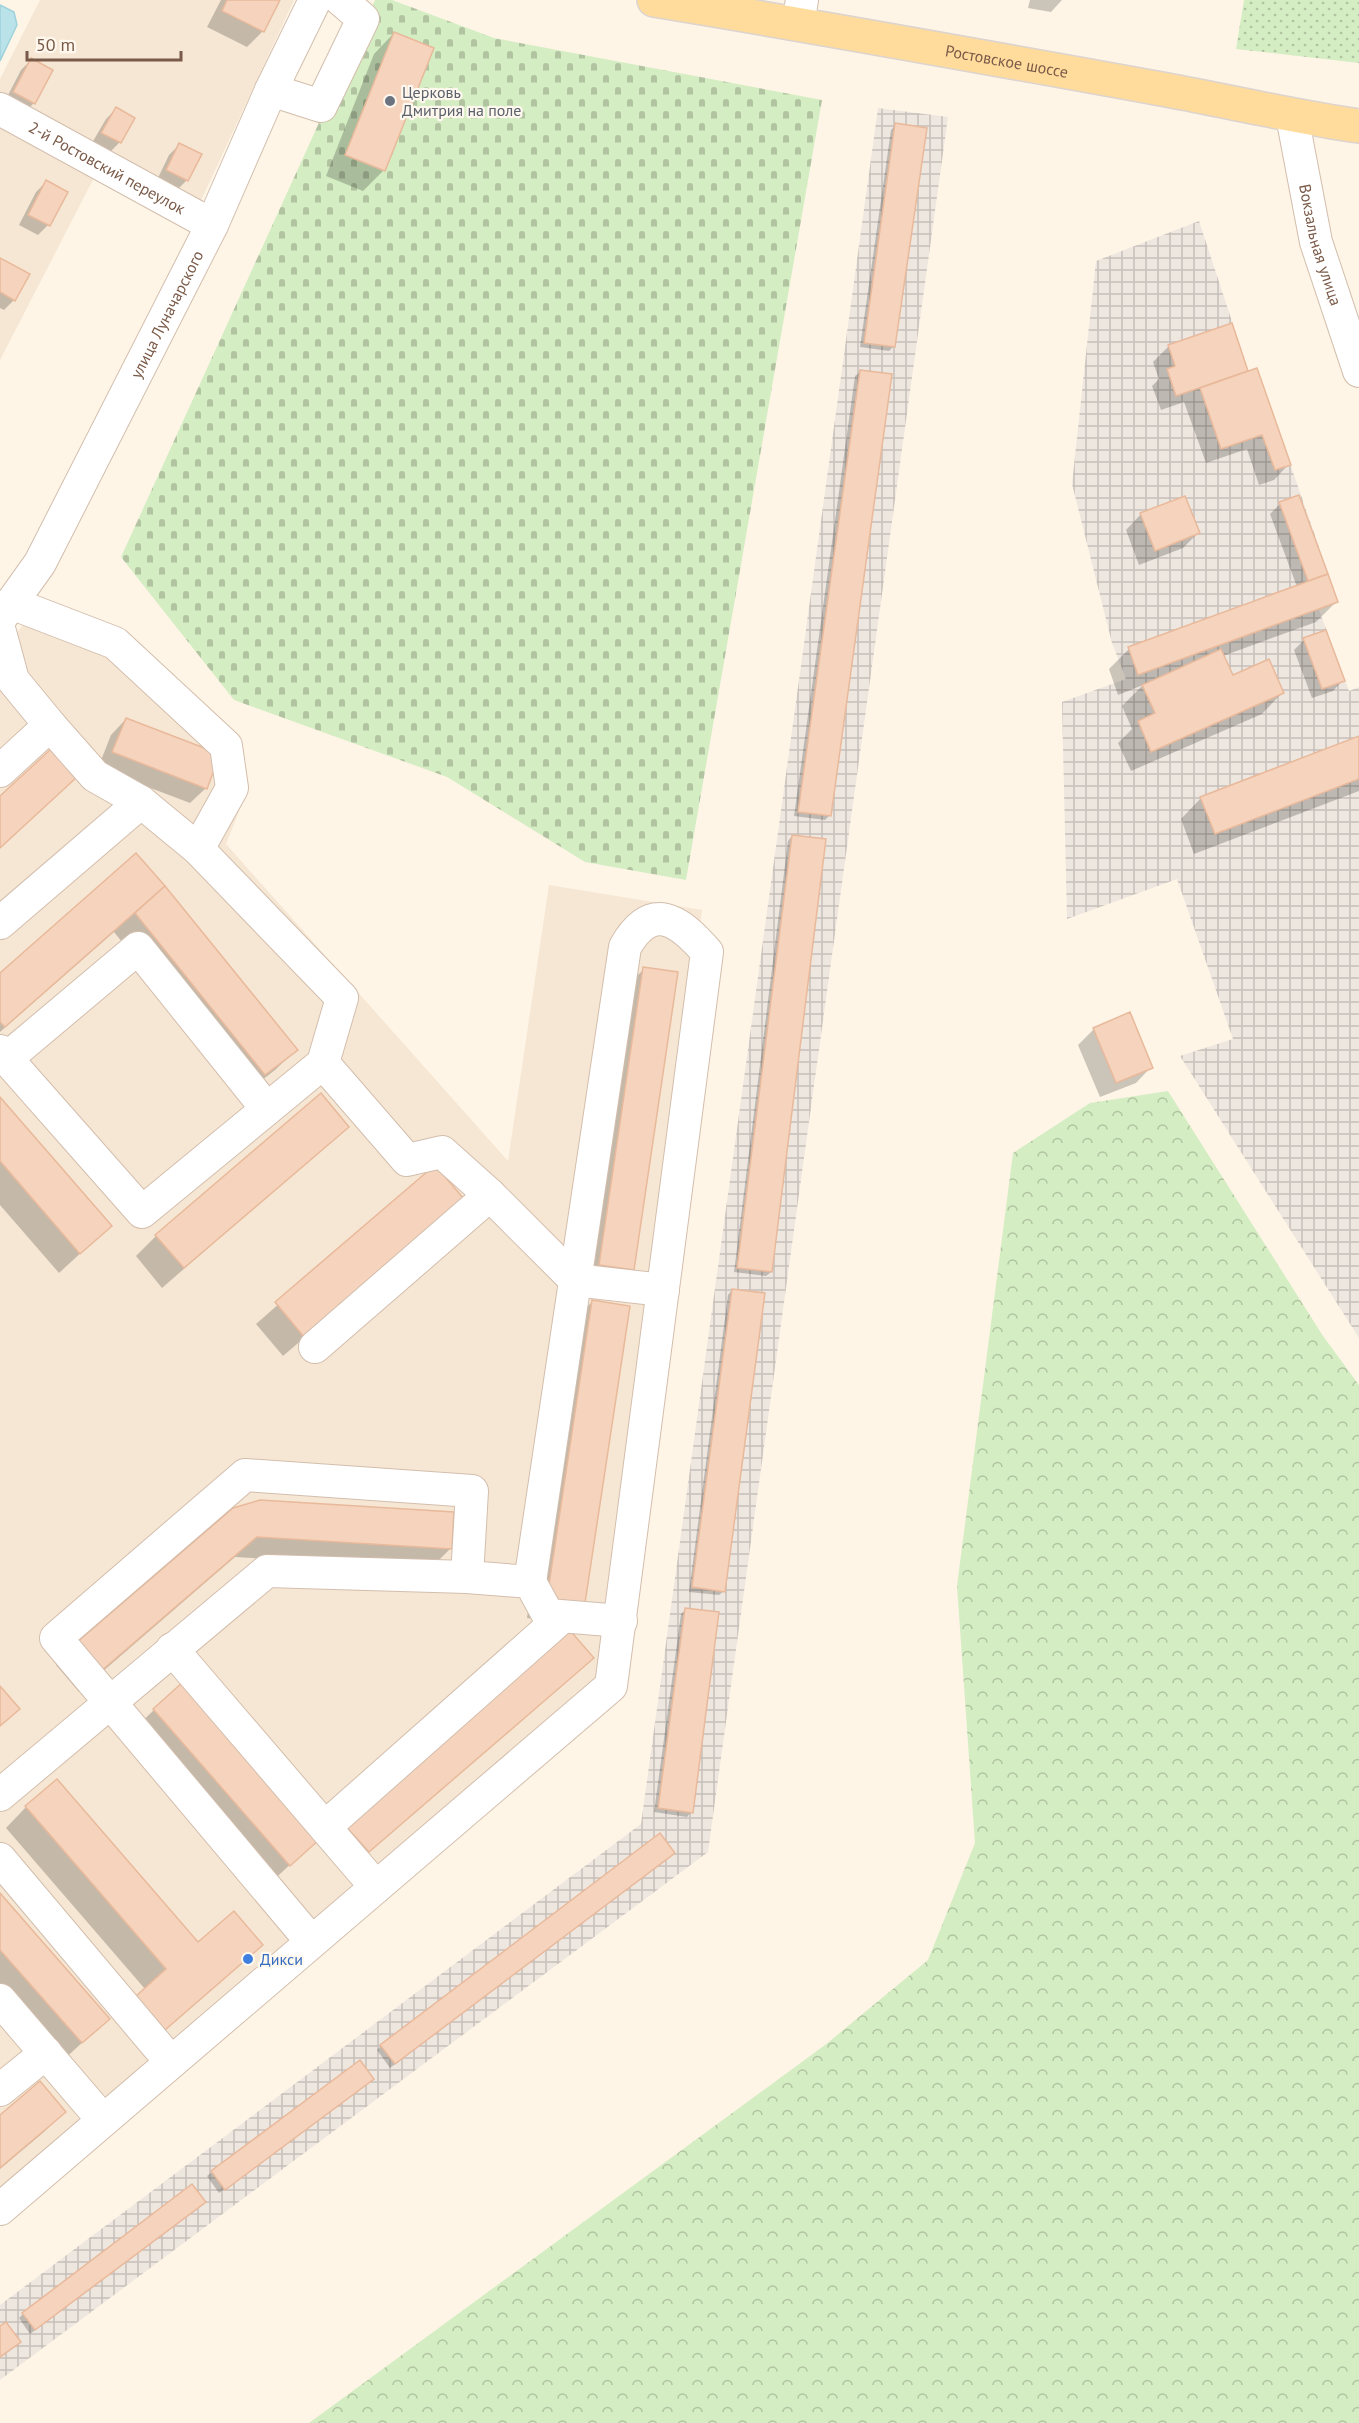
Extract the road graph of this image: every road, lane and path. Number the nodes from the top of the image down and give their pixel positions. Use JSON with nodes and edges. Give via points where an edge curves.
{"nodes":[{"id":1,"x":315,"y":0,"type":"edge"},
{"id":2,"x":341,"y":0,"type":"edge"},
{"id":3,"x":654,"y":0,"type":"edge"},
{"id":4,"x":800,"y":12,"type":"edge"},
{"id":5,"x":271,"y":90,"type":"junction"},
{"id":6,"x":0,"y":109,"type":"edge"},
{"id":7,"x":1292,"y":116,"type":"junction"},
{"id":8,"x":1359,"y":126,"type":"edge"},
{"id":9,"x":212,"y":225,"type":"junction"},
{"id":10,"x":1359,"y":371,"type":"edge"},
{"id":11,"x":5,"y":611,"type":"edge"},
{"id":12,"x":0,"y":632,"type":"edge"},
{"id":13,"x":50,"y":726,"type":"junction"},
{"id":14,"x":0,"y":771,"type":"edge"},
{"id":15,"x":141,"y":802,"type":"junction"},
{"id":16,"x":198,"y":849,"type":"junction"},
{"id":17,"x":0,"y":923,"type":"edge"},
{"id":18,"x":3,"y":1055,"type":"edge"},
{"id":19,"x":323,"y":1063,"type":"junction"},
{"id":20,"x":267,"y":1109,"type":"junction"},
{"id":21,"x":490,"y":1195,"type":"junction"},
{"id":22,"x":576,"y":1280,"type":"junction"},
{"id":23,"x":663,"y":1290,"type":"junction"},
{"id":24,"x":315,"y":1347,"type":"dead end"},
{"id":25,"x":467,"y":1577,"type":"junction"},
{"id":26,"x":530,"y":1582,"type":"junction"},
{"id":27,"x":562,"y":1617,"type":"junction"},
{"id":28,"x":621,"y":1621,"type":"junction"},
{"id":29,"x":172,"y":1649,"type":"junction"},
{"id":30,"x":109,"y":1702,"type":"junction"},
{"id":31,"x":0,"y":1795,"type":"edge"},
{"id":32,"x":325,"y":1827,"type":"junction"},
{"id":33,"x":0,"y":1859,"type":"edge"},
{"id":34,"x":376,"y":1887,"type":"junction"},
{"id":35,"x":311,"y":1941,"type":"junction"},
{"id":36,"x":0,"y":2000,"type":"edge"},
{"id":37,"x":46,"y":2053,"type":"junction"},
{"id":38,"x":171,"y":2062,"type":"junction"},
{"id":39,"x":0,"y":2090,"type":"edge"},
{"id":40,"x":104,"y":2120,"type":"junction"},
{"id":41,"x":0,"y":2209,"type":"edge"}],
"edges":[{"from":1,"to":5,"type":"street","name":"улица Луначарского"},
{"from":2,"to":5,"type":"street","via":[[363,18],[321,106]]},
{"from":3,"to":4,"type":"main road","name":"Ростовское шоссе"},
{"from":4,"to":7,"type":"main road","name":"Ростовское шоссе"},
{"from":5,"to":9,"type":"street","name":"улица Луначарского"},
{"from":6,"to":9,"type":"street","name":"2-й Ростовский переулок"},
{"from":7,"to":8,"type":"main road","name":"Ростовское шоссе"},
{"from":7,"to":10,"type":"street","name":"Вокзальная улица","via":[[1316,242]]},
{"from":9,"to":11,"type":"street","name":"улица Луначарского","via":[[40,563]]},
{"from":11,"to":16,"type":"street","via":[[115,643],[226,746],[232,788]]},
{"from":12,"to":13,"type":"street","via":[[13,680]]},
{"from":13,"to":14,"type":"street"},
{"from":13,"to":15,"type":"street","via":[[95,776]]},
{"from":15,"to":16,"type":"street"},
{"from":15,"to":17,"type":"street"},
{"from":16,"to":19,"type":"street","via":[[342,998]]},
{"from":18,"to":20,"type":"street","via":[[142,1212]]},
{"from":18,"to":20,"type":"street","via":[[138,948]]},
{"from":19,"to":20,"type":"street"},
{"from":19,"to":21,"type":"street","via":[[407,1160],[442,1152]]},
{"from":21,"to":22,"type":"street"},
{"from":21,"to":24,"type":"street"},
{"from":22,"to":23,"type":"street"},
{"from":22,"to":23,"type":"street","via":[[625,947],[635,929],[650,920],[666,918],[687,929],[707,952]]},
{"from":22,"to":26,"type":"street"},
{"from":23,"to":28,"type":"street"},
{"from":25,"to":26,"type":"street"},
{"from":25,"to":29,"type":"street","via":[[267,1571]]},
{"from":25,"to":30,"type":"street","via":[[472,1491],[245,1475],[56,1638]]},
{"from":26,"to":27,"type":"street","via":[[548,1615]]},
{"from":27,"to":28,"type":"street"},
{"from":27,"to":32,"type":"street"},
{"from":28,"to":34,"type":"street","via":[[610,1686]]},
{"from":29,"to":30,"type":"street"},
{"from":29,"to":32,"type":"street"},
{"from":30,"to":31,"type":"street"},
{"from":30,"to":35,"type":"street"},
{"from":32,"to":34,"type":"street"},
{"from":33,"to":38,"type":"street"},
{"from":34,"to":35,"type":"street"},
{"from":35,"to":38,"type":"street"},
{"from":36,"to":37,"type":"street"},
{"from":37,"to":39,"type":"street"},
{"from":37,"to":40,"type":"street"},
{"from":38,"to":40,"type":"street"},
{"from":40,"to":41,"type":"street"}]}
